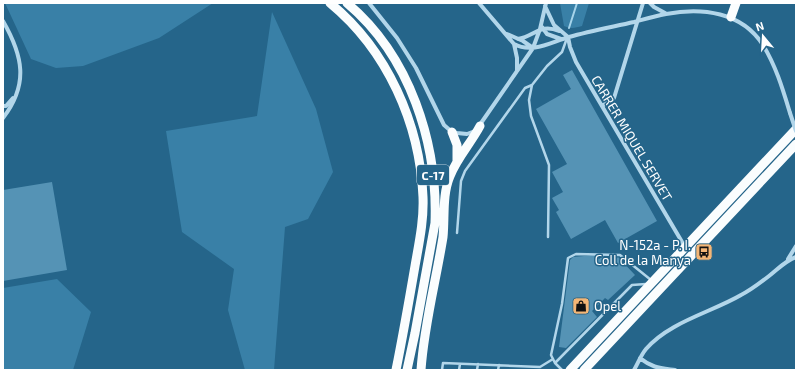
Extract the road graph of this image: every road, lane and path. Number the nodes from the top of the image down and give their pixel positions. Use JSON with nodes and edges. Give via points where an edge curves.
{"nodes":[{"id":1,"x":330,"y":3,"type":"edge"},
{"id":2,"x":347,"y":3,"type":"edge"},
{"id":3,"x":369,"y":3,"type":"edge"},
{"id":4,"x":479,"y":3,"type":"edge"},
{"id":5,"x":643,"y":3,"type":"edge"},
{"id":6,"x":650,"y":3,"type":"edge"},
{"id":7,"x":736,"y":3,"type":"edge"},
{"id":8,"x":546,"y":4,"type":"edge"},
{"id":9,"x":665,"y":14,"type":"junction"},
{"id":10,"x":731,"y":17,"type":"junction"},
{"id":11,"x":637,"y":21,"type":"junction"},
{"id":12,"x":3,"y":22,"type":"edge"},
{"id":13,"x":541,"y":27,"type":"junction"},
{"id":14,"x":559,"y":31,"type":"junction"},
{"id":15,"x":506,"y":33,"type":"junction"},
{"id":16,"x":568,"y":37,"type":"junction"},
{"id":17,"x":518,"y":39,"type":"junction"},
{"id":18,"x":561,"y":40,"type":"junction"},
{"id":19,"x":514,"y":44,"type":"junction"},
{"id":20,"x":533,"y":48,"type":"junction"},
{"id":21,"x":516,"y":74,"type":"junction"},
{"id":22,"x":532,"y":85,"type":"junction"},
{"id":23,"x":17,"y":94,"type":"junction"},
{"id":24,"x":3,"y":106,"type":"edge"},
{"id":25,"x":602,"y":106,"type":"junction"},
{"id":26,"x":3,"y":118,"type":"edge"},
{"id":27,"x":480,"y":126,"type":"junction"},
{"id":28,"x":796,"y":130,"type":"edge"},
{"id":29,"x":452,"y":132,"type":"junction"},
{"id":30,"x":796,"y":144,"type":"edge"},
{"id":31,"x":456,"y":163,"type":"junction"},
{"id":32,"x":457,"y":233,"type":"dead end"},
{"id":33,"x":548,"y":237,"type":"dead end"},
{"id":34,"x":796,"y":246,"type":"edge"},
{"id":35,"x":685,"y":247,"type":"junction"},
{"id":36,"x":796,"y":256,"type":"edge"},
{"id":37,"x":788,"y":260,"type":"junction"},
{"id":38,"x":651,"y":283,"type":"junction"},
{"id":39,"x":611,"y":341,"type":"junction"},
{"id":40,"x":640,"y":358,"type":"junction"},
{"id":41,"x":554,"y":361,"type":"junction"},
{"id":42,"x":576,"y":363,"type":"junction"},
{"id":43,"x":460,"y":364,"type":"junction"},
{"id":44,"x":478,"y":364,"type":"junction"},
{"id":45,"x":499,"y":365,"type":"junction"},
{"id":46,"x":539,"y":368,"type":"edge"},
{"id":47,"x":396,"y":370,"type":"edge"},
{"id":48,"x":408,"y":370,"type":"edge"},
{"id":49,"x":421,"y":370,"type":"edge"},
{"id":50,"x":442,"y":370,"type":"edge"},
{"id":51,"x":459,"y":370,"type":"edge"},
{"id":52,"x":478,"y":370,"type":"edge"},
{"id":53,"x":498,"y":370,"type":"edge"},
{"id":54,"x":562,"y":370,"type":"edge"},
{"id":55,"x":567,"y":370,"type":"edge"},
{"id":56,"x":570,"y":370,"type":"edge"},
{"id":57,"x":584,"y":370,"type":"edge"},
{"id":58,"x":590,"y":370,"type":"edge"},
{"id":59,"x":634,"y":370,"type":"edge"},
{"id":60,"x":675,"y":370,"type":"edge"}],
"edges":[{"from":1,"to":47,"type":"highway","number":"C-17","via":[[371,46],[391,78],[406,110],[420,163],[423,198],[421,228]]},
{"from":2,"to":48,"type":"highway","number":"C-17","via":[[372,28],[402,72],[418,108],[428,143],[434,182],[434,223]]},
{"from":3,"to":29,"type":"street","via":[[398,38],[444,125]]},
{"from":4,"to":15,"type":"street"},
{"from":5,"to":11,"type":"street"},
{"from":6,"to":9,"type":"street"},
{"from":7,"to":10,"type":"highway"},
{"from":8,"to":13,"type":"street"},
{"from":8,"to":14,"type":"street","via":[[551,20]]},
{"from":9,"to":10,"type":"street","via":[[703,11]]},
{"from":9,"to":11,"type":"street"},
{"from":10,"to":28,"type":"street","bridge":true,"via":[[747,27],[762,44],[774,65]]},
{"from":11,"to":16,"type":"street"},
{"from":11,"to":25,"type":"street","via":[[614,98]]},
{"from":12,"to":23,"type":"street","via":[[19,60],[21,71]]},
{"from":13,"to":14,"type":"street"},
{"from":13,"to":17,"type":"street","via":[[527,37]]},
{"from":13,"to":18,"type":"street","via":[[547,34]]},
{"from":13,"to":20,"type":"street"},
{"from":14,"to":16,"type":"street"},
{"from":15,"to":17,"type":"street"},
{"from":15,"to":19,"type":"street"},
{"from":16,"to":18,"type":"street"},
{"from":16,"to":22,"type":"lane","via":[[562,52]]},
{"from":16,"to":25,"type":"street","name":"CARRER MIQUEL SERVET","via":[[572,55]]},
{"from":17,"to":20,"type":"street"},
{"from":18,"to":20,"type":"street"},
{"from":19,"to":20,"type":"street","via":[[522,48]]},
{"from":19,"to":21,"type":"street","via":[[518,58]]},
{"from":20,"to":21,"type":"street"},
{"from":21,"to":27,"type":"street"},
{"from":22,"to":32,"type":"lane","via":[[525,88],[465,171],[461,181]]},
{"from":22,"to":33,"type":"lane","via":[[530,108],[549,165]]},
{"from":23,"to":24,"type":"street"},
{"from":23,"to":26,"type":"street"},
{"from":25,"to":35,"type":"street","name":"CARRER MIQUEL SERVET"},
{"from":27,"to":29,"type":"street","via":[[467,134]]},
{"from":27,"to":31,"type":"highway"},
{"from":28,"to":35,"type":"highway"},
{"from":29,"to":31,"type":"highway","via":[[457,145]]},
{"from":30,"to":39,"type":"highway"},
{"from":31,"to":49,"type":"highway","via":[[445,195],[443,235]]},
{"from":34,"to":37,"type":"street"},
{"from":35,"to":38,"type":"highway"},
{"from":36,"to":37,"type":"street"},
{"from":37,"to":40,"type":"street","via":[[742,295],[659,337]]},
{"from":38,"to":41,"type":"lane","via":[[632,285]]},
{"from":38,"to":41,"type":"lane","via":[[620,255],[576,254],[568,258],[562,304],[551,355]]},
{"from":38,"to":42,"type":"highway"},
{"from":39,"to":57,"type":"highway"},
{"from":39,"to":58,"type":"highway"},
{"from":40,"to":59,"type":"street"},
{"from":40,"to":60,"type":"street","via":[[648,365]]},
{"from":41,"to":46,"type":"lane"},
{"from":41,"to":54,"type":"lane"},
{"from":42,"to":55,"type":"highway"},
{"from":42,"to":56,"type":"highway"},
{"from":43,"to":44,"type":"lane"},
{"from":43,"to":50,"type":"lane","via":[[443,363]]},
{"from":43,"to":51,"type":"lane"},
{"from":44,"to":45,"type":"lane"},
{"from":44,"to":52,"type":"lane"},
{"from":45,"to":46,"type":"lane"},
{"from":45,"to":53,"type":"lane"}]}
